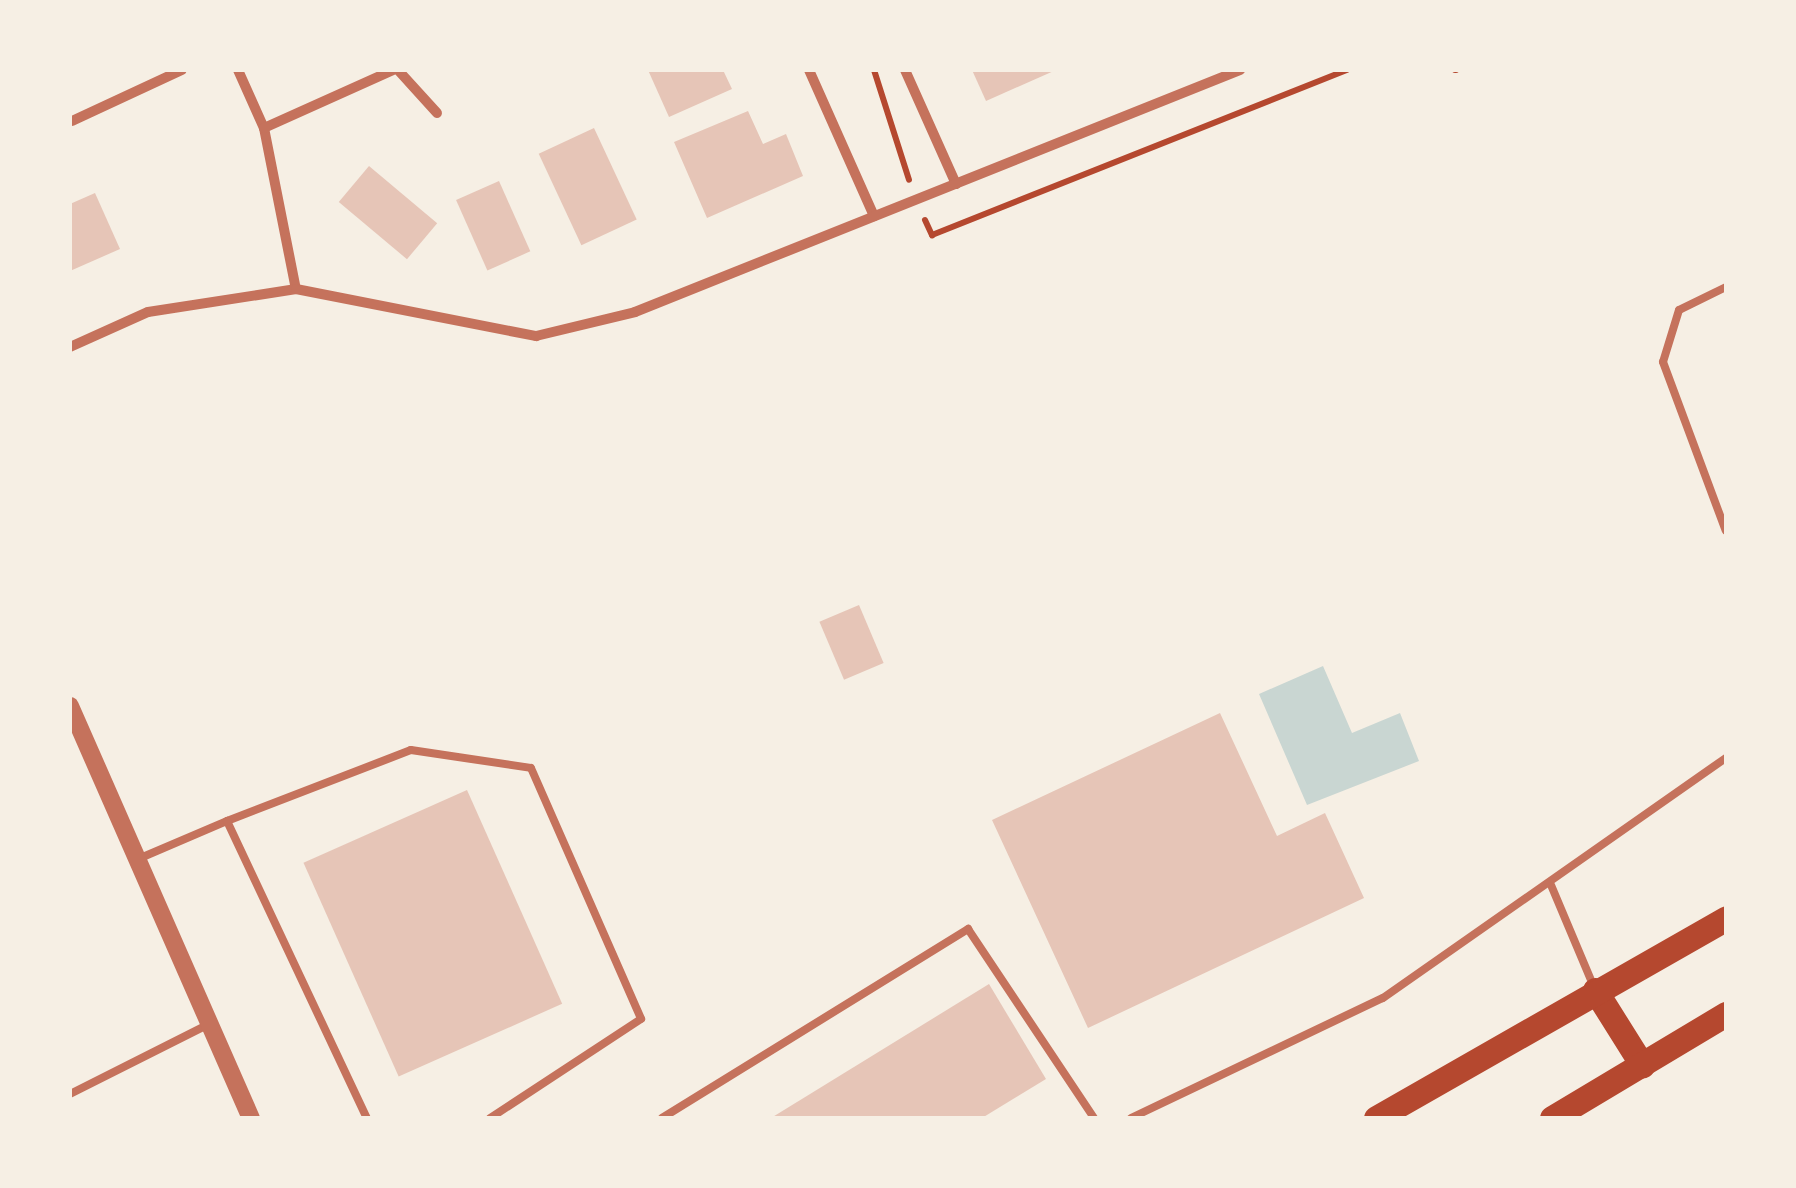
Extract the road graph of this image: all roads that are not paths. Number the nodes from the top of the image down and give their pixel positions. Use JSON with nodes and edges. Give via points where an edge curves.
{"nodes":[{"id":1,"x":182,"y":70,"type":"edge"},
{"id":2,"x":238,"y":70,"type":"edge"},
{"id":3,"x":396,"y":70,"type":"edge"},
{"id":4,"x":809,"y":70,"type":"edge"},
{"id":5,"x":905,"y":70,"type":"edge"},
{"id":6,"x":1240,"y":70,"type":"edge"},
{"id":7,"x":437,"y":112,"type":"dead end"},
{"id":8,"x":72,"y":121,"type":"edge"},
{"id":9,"x":264,"y":128,"type":"junction"},
{"id":10,"x":956,"y":184,"type":"junction"},
{"id":11,"x":874,"y":216,"type":"junction"},
{"id":12,"x":1726,"y":287,"type":"edge"},
{"id":13,"x":296,"y":289,"type":"junction"},
{"id":14,"x":70,"y":347,"type":"edge"},
{"id":15,"x":1726,"y":531,"type":"edge"},
{"id":16,"x":70,"y":706,"type":"edge"},
{"id":17,"x":1726,"y":758,"type":"edge"},
{"id":18,"x":226,"y":821,"type":"junction"},
{"id":19,"x":137,"y":860,"type":"junction"},
{"id":20,"x":1552,"y":885,"type":"junction"},
{"id":21,"x":1726,"y":918,"type":"edge"},
{"id":22,"x":1594,"y":990,"type":"junction"},
{"id":23,"x":1726,"y":1014,"type":"edge"},
{"id":24,"x":209,"y":1024,"type":"junction"},
{"id":25,"x":1642,"y":1065,"type":"junction"},
{"id":26,"x":70,"y":1094,"type":"edge"},
{"id":27,"x":250,"y":1118,"type":"edge"},
{"id":28,"x":367,"y":1118,"type":"edge"},
{"id":29,"x":490,"y":1118,"type":"edge"},
{"id":30,"x":662,"y":1118,"type":"edge"},
{"id":31,"x":1094,"y":1118,"type":"edge"},
{"id":32,"x":1131,"y":1118,"type":"edge"},
{"id":33,"x":1376,"y":1118,"type":"edge"},
{"id":34,"x":1552,"y":1118,"type":"edge"}],
"edges":[{"from":1,"to":8,"type":"street"},
{"from":2,"to":9,"type":"street"},
{"from":3,"to":7,"type":"street"},
{"from":3,"to":9,"type":"street"},
{"from":4,"to":11,"type":"street"},
{"from":5,"to":10,"type":"street"},
{"from":6,"to":10,"type":"street"},
{"from":9,"to":13,"type":"street"},
{"from":10,"to":11,"type":"street"},
{"from":11,"to":13,"type":"street","via":[[635,312],[536,336]]},
{"from":12,"to":15,"type":"lane","via":[[1679,310],[1664,362]]},
{"from":13,"to":14,"type":"street","via":[[148,312]]},
{"from":16,"to":19,"type":"street"},
{"from":17,"to":20,"type":"lane"},
{"from":18,"to":19,"type":"lane"},
{"from":18,"to":28,"type":"lane"},
{"from":18,"to":29,"type":"lane","via":[[411,750],[530,768],[640,1019]]},
{"from":19,"to":24,"type":"street"},
{"from":20,"to":22,"type":"lane"},
{"from":20,"to":32,"type":"lane","via":[[1383,998]]},
{"from":21,"to":22,"type":"main road"},
{"from":22,"to":25,"type":"main road"},
{"from":22,"to":33,"type":"main road"},
{"from":23,"to":25,"type":"main road"},
{"from":24,"to":26,"type":"lane"},
{"from":24,"to":27,"type":"street"},
{"from":25,"to":34,"type":"main road"},
{"from":30,"to":31,"type":"lane","via":[[968,928]]}]}
